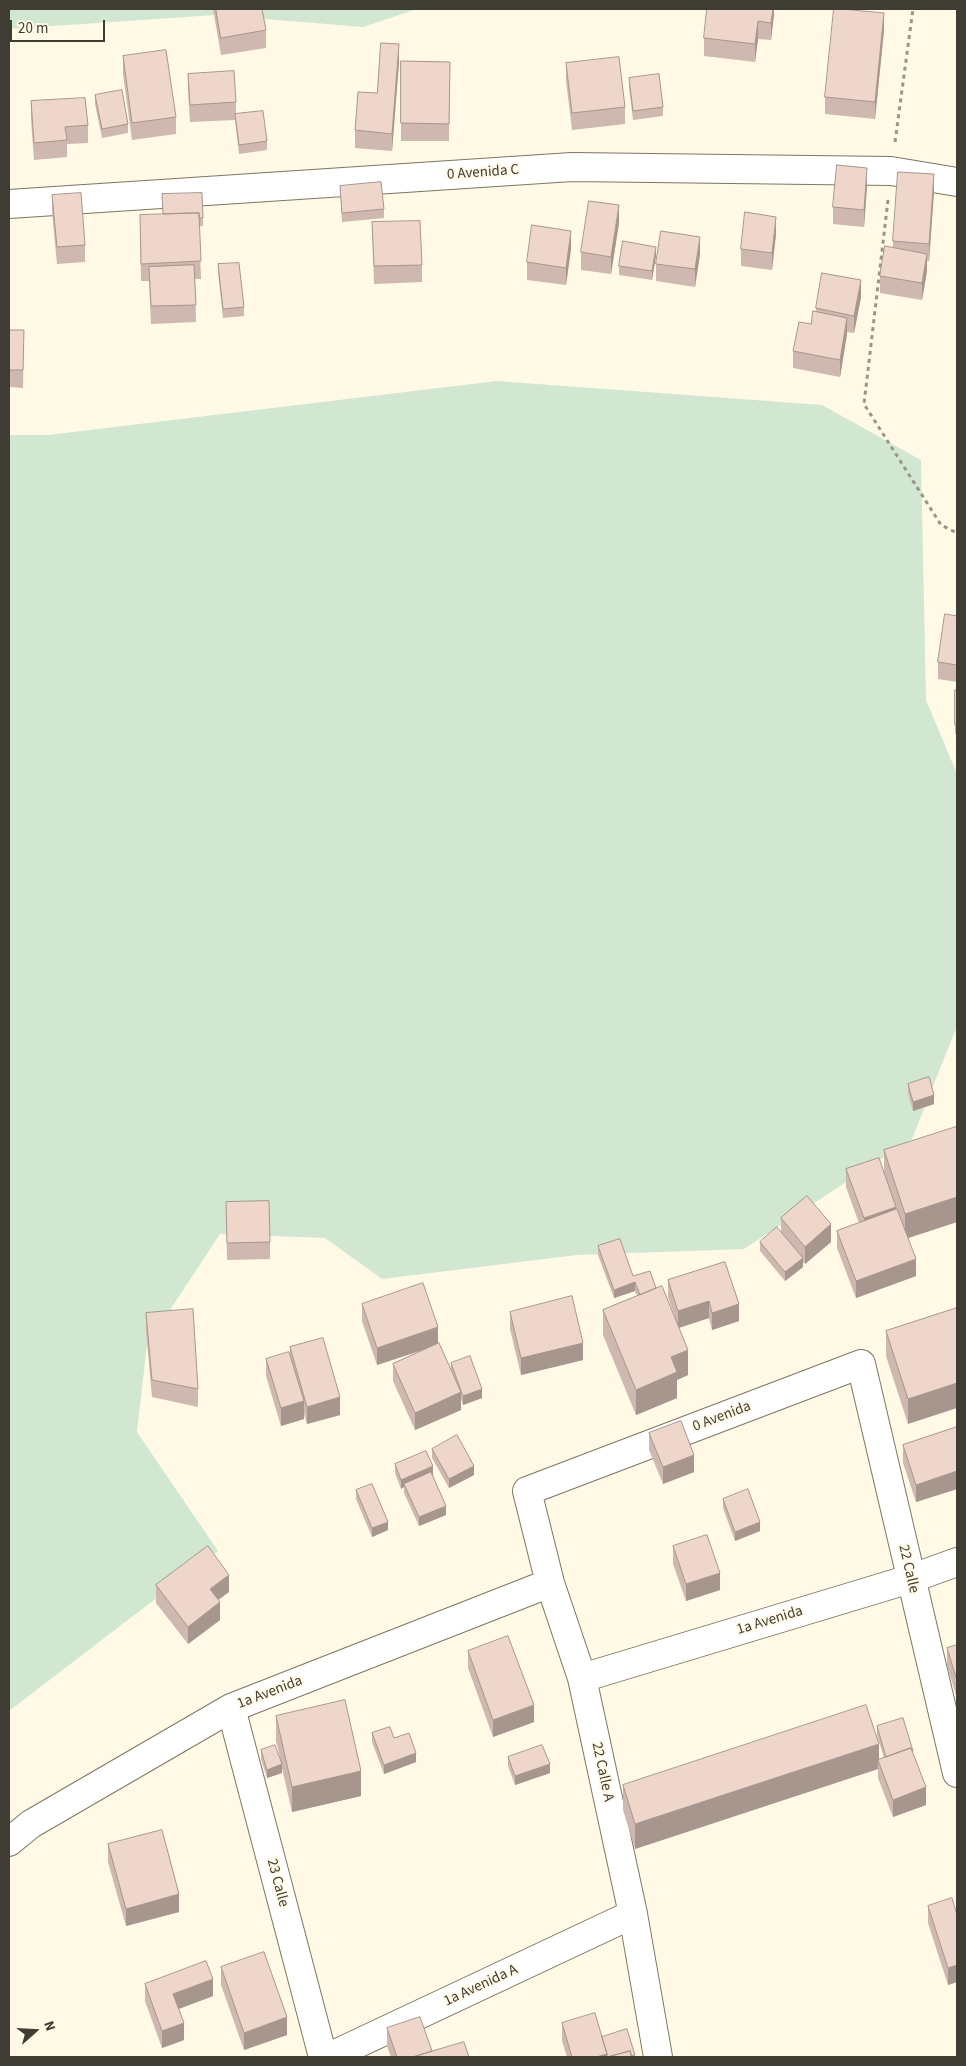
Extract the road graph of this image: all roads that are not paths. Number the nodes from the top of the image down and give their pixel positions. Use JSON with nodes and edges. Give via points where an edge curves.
{"nodes":[{"id":1,"x":957,"y":182,"type":"edge"},
{"id":2,"x":9,"y":204,"type":"edge"},
{"id":3,"x":861,"y":1364,"type":"joint"},
{"id":4,"x":527,"y":1491,"type":"joint"},
{"id":5,"x":957,"y":1562,"type":"edge"},
{"id":6,"x":910,"y":1578,"type":"junction"},
{"id":7,"x":550,"y":1583,"type":"junction"},
{"id":8,"x":582,"y":1678,"type":"junction"},
{"id":9,"x":231,"y":1708,"type":"junction"},
{"id":10,"x":957,"y":1773,"type":"edge"},
{"id":11,"x":9,"y":1842,"type":"edge"},
{"id":12,"x":633,"y":1914,"type":"junction"},
{"id":13,"x":323,"y":2057,"type":"edge"},
{"id":14,"x":329,"y":2057,"type":"edge"},
{"id":15,"x":658,"y":2057,"type":"edge"}],
"edges":[{"from":1,"to":2,"type":"street","name":"0 Avenida C","via":[[891,171],[572,167]]},
{"from":3,"to":4,"type":"street","name":"0 Avenida"},
{"from":3,"to":6,"type":"street","name":"22 Calle"},
{"from":4,"to":7,"type":"street","name":"22 Calle A"},
{"from":5,"to":6,"type":"street","name":"1a Avenida"},
{"from":6,"to":8,"type":"street","name":"1a Avenida"},
{"from":6,"to":10,"type":"street","name":"22 Calle"},
{"from":7,"to":8,"type":"street","name":"22 Calle A"},
{"from":7,"to":9,"type":"street","name":"1a Avenida"},
{"from":8,"to":12,"type":"street","name":"22 Calle A"},
{"from":9,"to":11,"type":"street","name":"1a Avenida","via":[[31,1824]]},
{"from":9,"to":13,"type":"street","name":"23 Calle"},
{"from":12,"to":14,"type":"street","name":"1a Avenida A"},
{"from":12,"to":15,"type":"street","name":"22 Calle A"}]}
